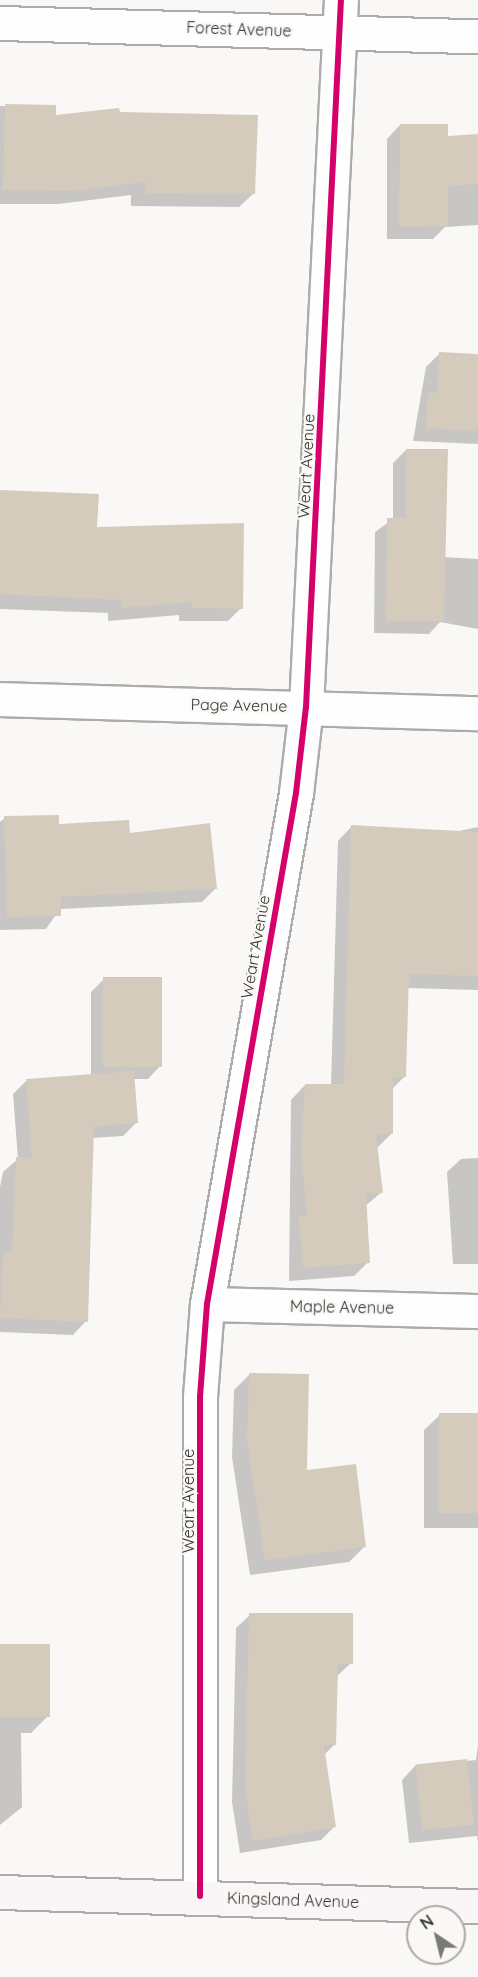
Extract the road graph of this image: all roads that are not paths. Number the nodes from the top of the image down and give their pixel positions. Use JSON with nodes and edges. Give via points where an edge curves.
{"nodes":[{"id":1,"x":342,"y":0,"type":"edge"},
{"id":2,"x":0,"y":22,"type":"edge"},
{"id":3,"x":340,"y":32,"type":"junction"},
{"id":4,"x":478,"y":36,"type":"edge"},
{"id":5,"x":0,"y":699,"type":"edge"},
{"id":6,"x":306,"y":707,"type":"junction"},
{"id":7,"x":478,"y":713,"type":"edge"},
{"id":8,"x":207,"y":1304,"type":"junction"},
{"id":9,"x":478,"y":1311,"type":"edge"},
{"id":10,"x":0,"y":1892,"type":"edge"},
{"id":11,"x":200,"y":1896,"type":"junction"},
{"id":12,"x":478,"y":1906,"type":"edge"}],
"edges":[{"from":1,"to":3,"type":"street","name":"Weart Avenue"},
{"from":2,"to":3,"type":"street","name":"Forest Avenue"},
{"from":3,"to":4,"type":"street","name":"Forest Avenue"},
{"from":3,"to":6,"type":"street","name":"Weart Avenue"},
{"from":5,"to":6,"type":"street","name":"Page Avenue"},
{"from":6,"to":7,"type":"street","name":"Page Avenue"},
{"from":6,"to":8,"type":"street","name":"Weart Avenue","via":[[296,793]]},
{"from":8,"to":9,"type":"street","name":"Maple Avenue"},
{"from":8,"to":11,"type":"street","name":"Weart Avenue","via":[[200,1396]]},
{"from":10,"to":11,"type":"main road","name":"Kingsland Avenue"},
{"from":11,"to":12,"type":"main road","name":"Kingsland Avenue"}]}
